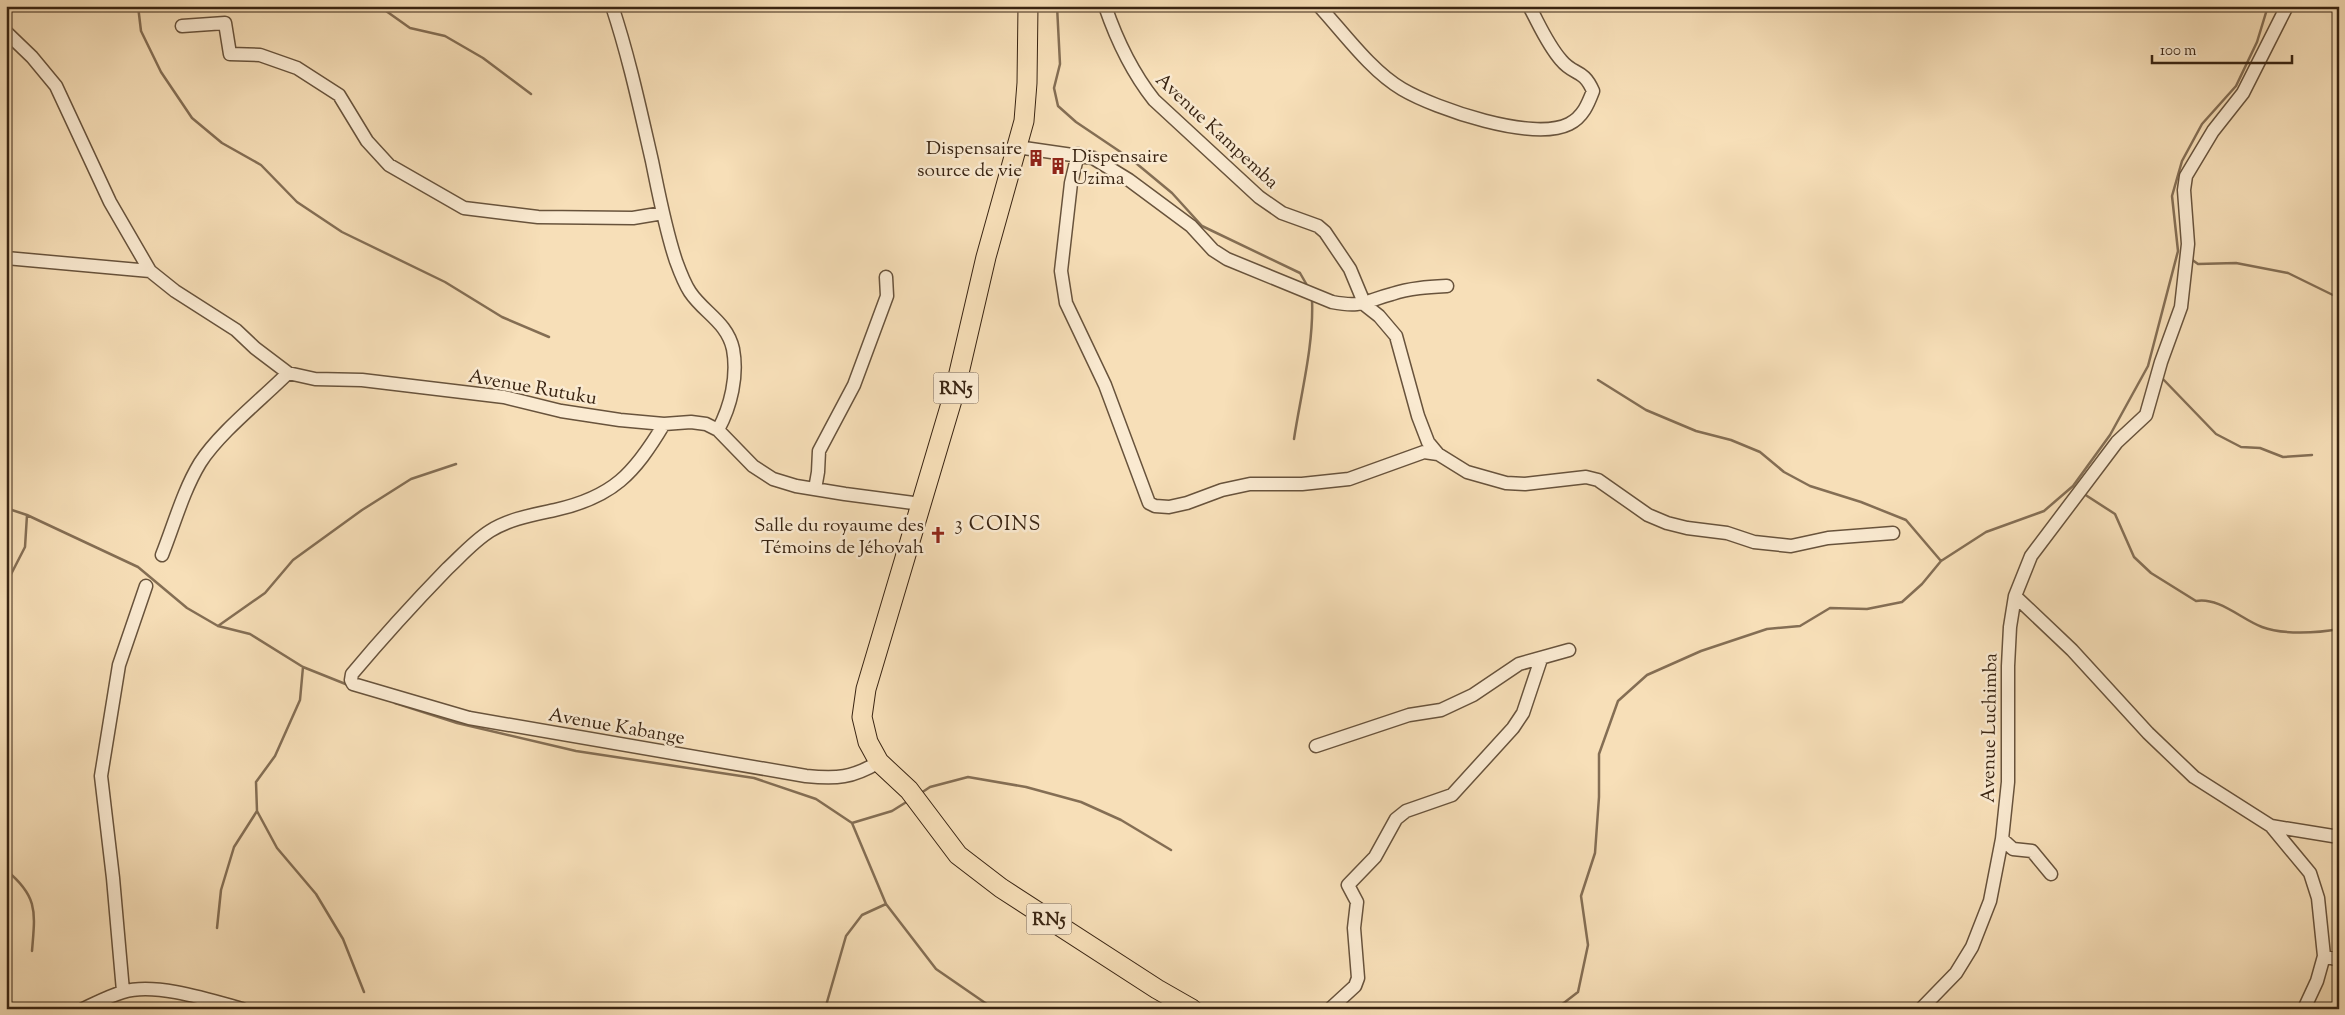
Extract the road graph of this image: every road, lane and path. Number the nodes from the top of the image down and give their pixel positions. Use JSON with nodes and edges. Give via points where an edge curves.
{"nodes":[{"id":1,"x":612,"y":6,"type":"edge"},
{"id":2,"x":1028,"y":6,"type":"edge"},
{"id":3,"x":1105,"y":6,"type":"edge"},
{"id":4,"x":1319,"y":6,"type":"edge"},
{"id":5,"x":1529,"y":6,"type":"edge"},
{"id":6,"x":2287,"y":6,"type":"edge"},
{"id":7,"x":182,"y":26,"type":"dead end"},
{"id":8,"x":6,"y":32,"type":"edge"},
{"id":9,"x":1016,"y":148,"type":"junction"},
{"id":10,"x":1078,"y":154,"type":"junction"},
{"id":11,"x":662,"y":213,"type":"junction"},
{"id":12,"x":6,"y":258,"type":"edge"},
{"id":13,"x":150,"y":271,"type":"junction"},
{"id":14,"x":886,"y":277,"type":"dead end"},
{"id":15,"x":1447,"y":286,"type":"dead end"},
{"id":16,"x":1365,"y":305,"type":"junction"},
{"id":17,"x":288,"y":373,"type":"junction"},
{"id":18,"x":664,"y":424,"type":"junction"},
{"id":19,"x":718,"y":430,"type":"junction"},
{"id":20,"x":1438,"y":454,"type":"junction"},
{"id":21,"x":815,"y":489,"type":"junction"},
{"id":22,"x":920,"y":504,"type":"junction"},
{"id":23,"x":1893,"y":533,"type":"dead end"},
{"id":24,"x":162,"y":555,"type":"dead end"},
{"id":25,"x":146,"y":586,"type":"dead end"},
{"id":26,"x":2014,"y":596,"type":"junction"},
{"id":27,"x":1569,"y":650,"type":"dead end"},
{"id":28,"x":1541,"y":659,"type":"junction"},
{"id":29,"x":1316,"y":746,"type":"dead end"},
{"id":30,"x":879,"y":762,"type":"junction"},
{"id":31,"x":2271,"y":826,"type":"junction"},
{"id":32,"x":2339,"y":838,"type":"edge"},
{"id":33,"x":2002,"y":839,"type":"junction"},
{"id":34,"x":2050,"y":874,"type":"dead end"},
{"id":35,"x":2324,"y":956,"type":"junction"},
{"id":36,"x":2339,"y":960,"type":"edge"},
{"id":37,"x":123,"y":991,"type":"junction"},
{"id":38,"x":83,"y":1009,"type":"edge"},
{"id":39,"x":242,"y":1009,"type":"edge"},
{"id":40,"x":1192,"y":1009,"type":"edge"},
{"id":41,"x":1330,"y":1009,"type":"edge"},
{"id":42,"x":1921,"y":1009,"type":"edge"},
{"id":43,"x":2304,"y":1009,"type":"edge"}],
"edges":[{"from":1,"to":11,"type":"street","via":[[640,109]]},
{"from":2,"to":9,"type":"highway","number":"RN5","via":[[1028,83],[1024,122]]},
{"from":3,"to":16,"type":"street","name":"Avenue Kampemba","via":[[1119,46],[1154,100],[1259,197],[1325,232],[1350,269]]},
{"from":4,"to":5,"type":"street","via":[[1381,74],[1402,89],[1450,110],[1495,124],[1552,129],[1570,123],[1585,110],[1593,91],[1587,78],[1560,59]]},
{"from":6,"to":26,"type":"street","name":"Avenue Luchimba","via":[[2243,93],[2213,130],[2186,176],[2187,257],[2177,322],[2161,362],[2146,415],[2108,454],[2031,556]]},
{"from":7,"to":11,"type":"street","via":[[225,23],[230,54],[260,55],[297,68],[339,95],[367,141],[389,165],[464,208],[538,217],[633,218]]},
{"from":8,"to":13,"type":"street","via":[[56,86],[110,202]]},
{"from":9,"to":10,"type":"street"},
{"from":9,"to":22,"type":"highway","number":"RN5","via":[[955,390]]},
{"from":10,"to":16,"type":"street","via":[[1094,158],[1129,180],[1191,226],[1213,250],[1227,258],[1326,300],[1349,306]]},
{"from":10,"to":20,"type":"street","via":[[1071,183],[1061,271],[1066,303],[1105,384],[1149,503],[1170,507],[1250,484],[1333,482],[1370,473],[1424,452]]},
{"from":11,"to":19,"type":"street","via":[[676,260],[691,293],[724,327],[731,340],[734,366],[732,397]]},
{"from":12,"to":13,"type":"street"},
{"from":13,"to":17,"type":"street","name":"Avenue Rutuku","via":[[236,330]]},
{"from":14,"to":21,"type":"street","via":[[887,296],[854,385],[819,451]]},
{"from":15,"to":16,"type":"street","via":[[1392,294]]},
{"from":16,"to":20,"type":"street","via":[[1396,336],[1418,416],[1428,442]]},
{"from":17,"to":18,"type":"street","name":"Avenue Rutuku","via":[[315,379],[362,380],[504,397],[562,411]]},
{"from":17,"to":24,"type":"street","via":[[213,446],[201,462],[190,480]]},
{"from":18,"to":19,"type":"street","name":"Avenue Rutuku","via":[[691,422]]},
{"from":18,"to":30,"type":"street","name":"Avenue Kabange","via":[[633,468],[608,492],[563,508],[504,522],[488,532],[402,614],[352,674],[351,680],[354,684],[385,694],[469,718],[806,776],[834,779],[850,776]]},
{"from":19,"to":21,"type":"street","name":"Avenue Rutuku","via":[[752,466],[773,479]]},
{"from":20,"to":23,"type":"street","via":[[1467,472],[1506,483],[1525,484],[1586,476],[1598,480],[1648,515],[1687,528],[1754,542],[1791,546],[1828,538]]},
{"from":21,"to":22,"type":"street","name":"Avenue Rutuku"},
{"from":22,"to":30,"type":"highway","number":"RN5","via":[[864,699],[862,717],[868,742]]},
{"from":25,"to":37,"type":"street","via":[[119,665],[101,776]]},
{"from":26,"to":31,"type":"street","via":[[2072,650],[2194,777]]},
{"from":26,"to":33,"type":"street","name":"Avenue Luchimba","via":[[2010,627],[2008,782]]},
{"from":27,"to":28,"type":"street"},
{"from":28,"to":29,"type":"street","via":[[1519,664],[1473,695],[1441,710],[1409,715]]},
{"from":28,"to":41,"type":"street","via":[[1523,713],[1513,728],[1452,796],[1406,811],[1396,819],[1375,857],[1348,885],[1357,902],[1354,928],[1358,978],[1355,986]]},
{"from":30,"to":40,"type":"highway","number":"RN5","via":[[908,790],[958,855],[976,870]]},
{"from":31,"to":32,"type":"street"},
{"from":31,"to":35,"type":"street","via":[[2310,873],[2318,898]]},
{"from":33,"to":34,"type":"street","via":[[2012,849],[2032,851]]},
{"from":33,"to":42,"type":"street","name":"Avenue Luchimba","via":[[1990,901],[1972,947],[1956,973]]},
{"from":35,"to":36,"type":"street"},
{"from":35,"to":43,"type":"street"},
{"from":37,"to":38,"type":"street"},
{"from":37,"to":39,"type":"street","via":[[155,990]]}]}
